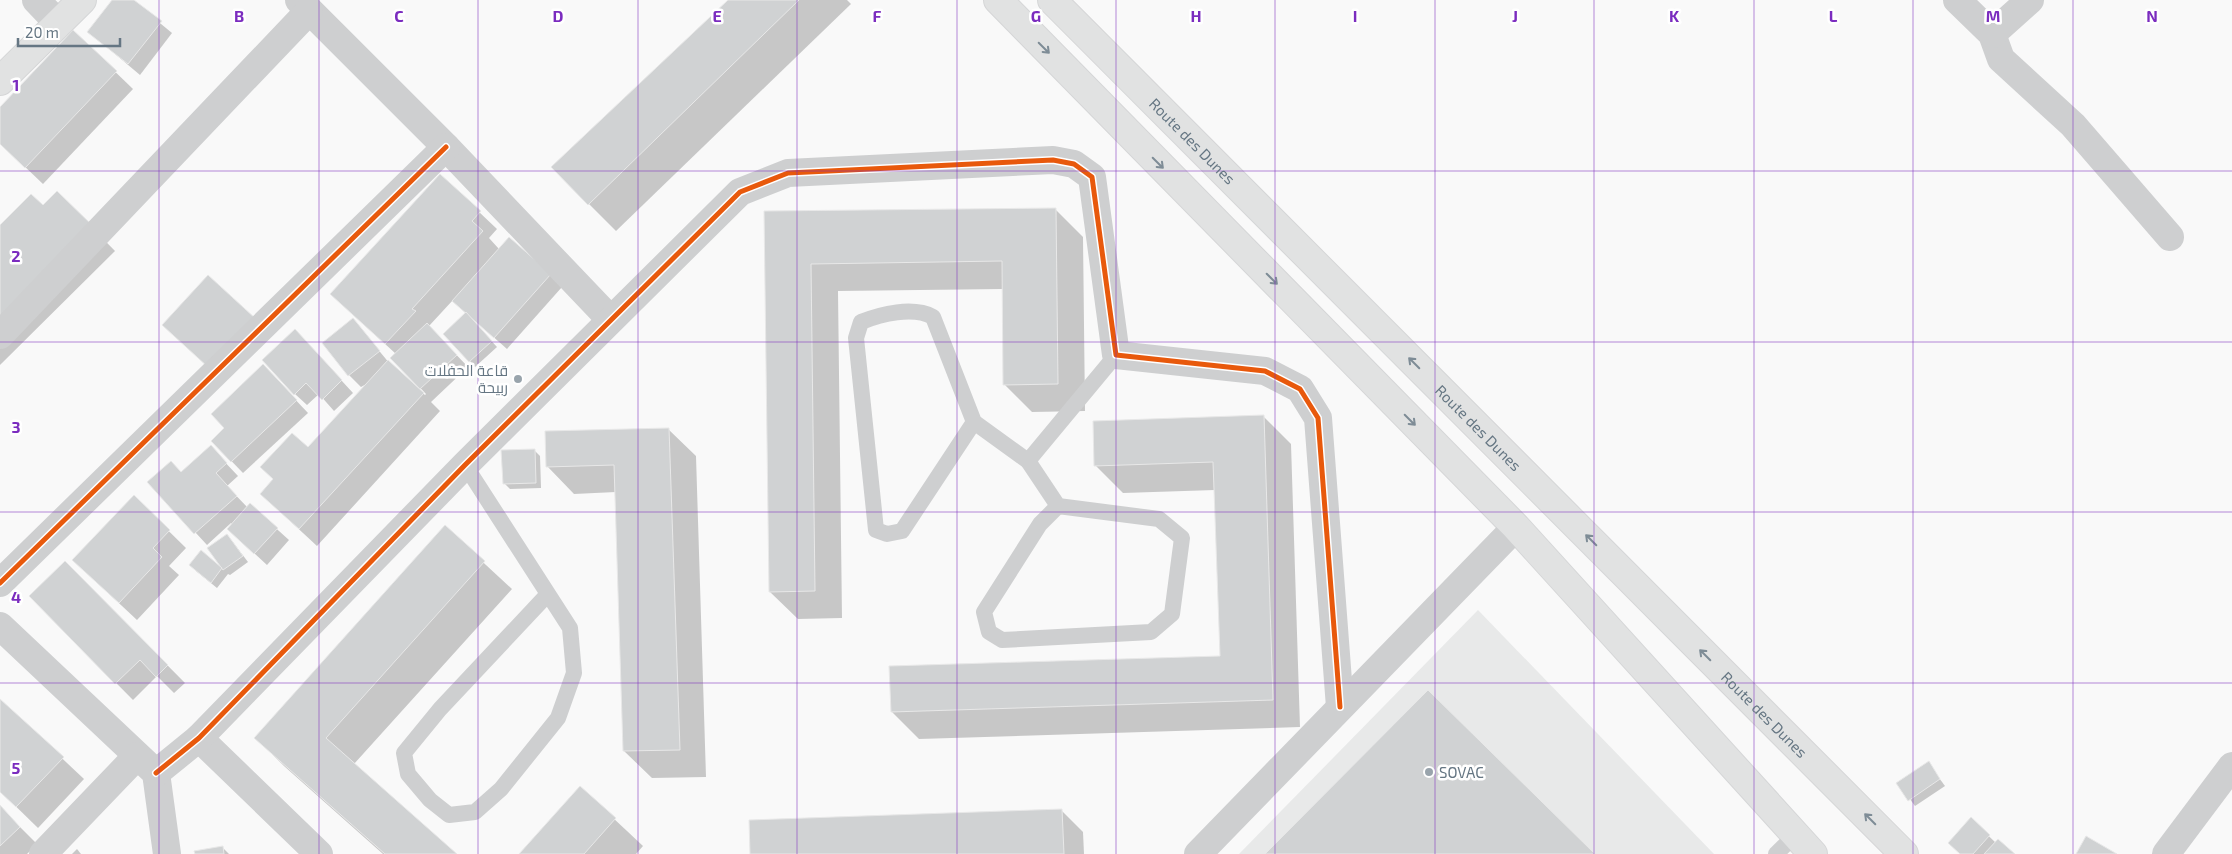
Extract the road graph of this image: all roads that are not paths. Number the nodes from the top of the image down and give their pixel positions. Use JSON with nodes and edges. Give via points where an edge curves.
{"nodes":[{"id":1,"x":36,"y":0,"type":"edge"},
{"id":2,"x":82,"y":0,"type":"edge"},
{"id":3,"x":998,"y":0,"type":"edge"},
{"id":4,"x":1052,"y":0,"type":"edge"},
{"id":5,"x":1957,"y":0,"type":"edge"},
{"id":6,"x":2030,"y":0,"type":"edge"},
{"id":7,"x":304,"y":5,"type":"edge"},
{"id":8,"x":58,"y":23,"type":"junction"},
{"id":9,"x":1992,"y":34,"type":"junction"},
{"id":10,"x":0,"y":81,"type":"edge"},
{"id":11,"x":446,"y":147,"type":"junction"},
{"id":12,"x":2170,"y":237,"type":"dead end"},
{"id":13,"x":610,"y":319,"type":"junction"},
{"id":14,"x":0,"y":335,"type":"edge"},
{"id":15,"x":1116,"y":355,"type":"junction"},
{"id":16,"x":974,"y":422,"type":"junction"},
{"id":17,"x":1028,"y":461,"type":"junction"},
{"id":18,"x":465,"y":465,"type":"junction"},
{"id":19,"x":1058,"y":506,"type":"junction"},
{"id":20,"x":1516,"y":527,"type":"junction"},
{"id":21,"x":0,"y":583,"type":"edge"},
{"id":22,"x":548,"y":594,"type":"junction"},
{"id":23,"x":0,"y":626,"type":"edge"},
{"id":24,"x":1340,"y":707,"type":"junction"},
{"id":25,"x":199,"y":738,"type":"junction"},
{"id":26,"x":147,"y":765,"type":"junction"},
{"id":27,"x":2232,"y":766,"type":"edge"},
{"id":28,"x":1795,"y":834,"type":"junction"},
{"id":29,"x":43,"y":854,"type":"edge"},
{"id":30,"x":167,"y":854,"type":"edge"},
{"id":31,"x":319,"y":854,"type":"edge"},
{"id":32,"x":1198,"y":854,"type":"edge"},
{"id":33,"x":1776,"y":854,"type":"edge"},
{"id":34,"x":1814,"y":854,"type":"edge"},
{"id":35,"x":1904,"y":854,"type":"edge"},
{"id":36,"x":2166,"y":854,"type":"edge"}],
"edges":[{"from":1,"to":8,"type":"street"},
{"from":2,"to":8,"type":"main road"},
{"from":3,"to":20,"type":"main road","one_way":true},
{"from":35,"to":4,"type":"main road","name":"Route des Dunes","one_way":true},
{"from":5,"to":9,"type":"street"},
{"from":6,"to":9,"type":"street"},
{"from":7,"to":11,"type":"street"},
{"from":7,"to":14,"type":"street"},
{"from":8,"to":10,"type":"main road"},
{"from":9,"to":12,"type":"street","via":[[2001,59],[2073,125]]},
{"from":11,"to":13,"type":"street"},
{"from":11,"to":21,"type":"street"},
{"from":13,"to":15,"type":"street","via":[[740,192],[788,172],[1053,160],[1074,164],[1092,177]]},
{"from":13,"to":18,"type":"street"},
{"from":15,"to":17,"type":"lane"},
{"from":15,"to":24,"type":"street","via":[[1265,371],[1300,389],[1318,418]]},
{"from":16,"to":16,"type":"lane","via":[[933,316],[914,311],[861,322],[856,338],[876,530],[888,534],[902,531]]},
{"from":16,"to":17,"type":"lane"},
{"from":17,"to":19,"type":"lane"},
{"from":18,"to":22,"type":"lane"},
{"from":18,"to":25,"type":"street"},
{"from":19,"to":19,"type":"lane","via":[[1159,519],[1182,538],[1172,614],[1151,632],[1002,640],[989,632],[984,612],[1040,524]]},
{"from":20,"to":24,"type":"street"},
{"from":20,"to":28,"type":"main road"},
{"from":22,"to":22,"type":"lane","via":[[570,628],[574,673],[558,718],[501,789],[475,812],[449,815],[430,800],[408,774],[404,753],[440,709]]},
{"from":23,"to":26,"type":"street"},
{"from":24,"to":32,"type":"street"},
{"from":25,"to":26,"type":"street"},
{"from":25,"to":31,"type":"street"},
{"from":26,"to":29,"type":"street"},
{"from":26,"to":30,"type":"street"},
{"from":27,"to":36,"type":"street"},
{"from":28,"to":33,"type":"lane"},
{"from":28,"to":34,"type":"main road"}]}
